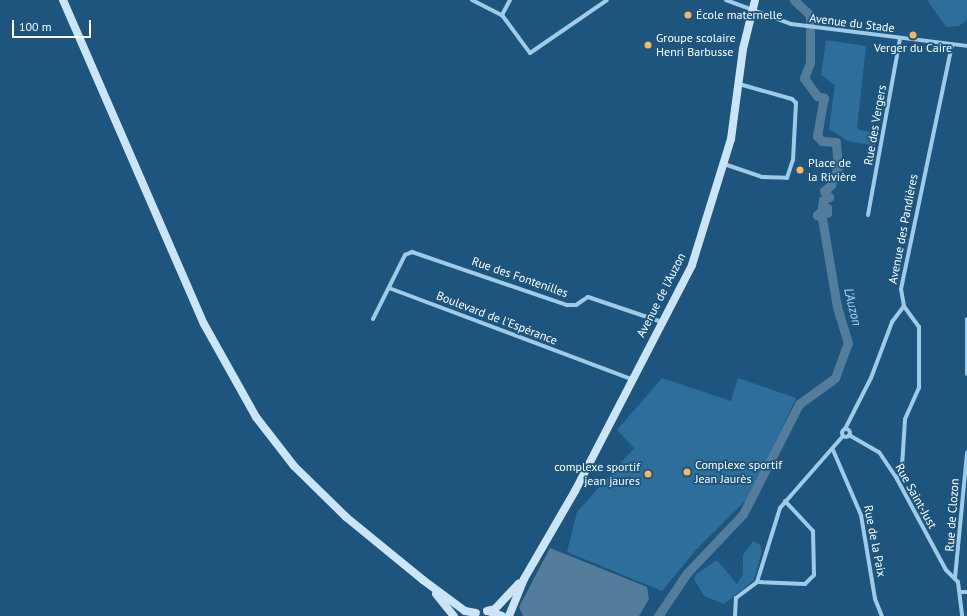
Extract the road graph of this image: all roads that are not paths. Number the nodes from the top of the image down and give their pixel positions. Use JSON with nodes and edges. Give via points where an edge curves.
{"nodes":[{"id":1,"x":63,"y":0,"type":"edge"},
{"id":2,"x":472,"y":0,"type":"edge"},
{"id":3,"x":510,"y":0,"type":"edge"},
{"id":4,"x":607,"y":0,"type":"edge"},
{"id":5,"x":726,"y":0,"type":"edge"},
{"id":6,"x":755,"y":0,"type":"edge"},
{"id":7,"x":751,"y":11,"type":"junction"},
{"id":8,"x":502,"y":15,"type":"junction"},
{"id":9,"x":900,"y":39,"type":"junction"},
{"id":10,"x":952,"y":45,"type":"junction"},
{"id":11,"x":967,"y":45,"type":"edge"},
{"id":12,"x":739,"y":84,"type":"junction"},
{"id":13,"x":724,"y":164,"type":"junction"},
{"id":14,"x":868,"y":215,"type":"dead end"},
{"id":15,"x":389,"y":288,"type":"junction"},
{"id":16,"x":904,"y":306,"type":"junction"},
{"id":17,"x":374,"y":319,"type":"dead end"},
{"id":18,"x":967,"y":319,"type":"edge"},
{"id":19,"x":662,"y":322,"type":"junction"},
{"id":20,"x":967,"y":374,"type":"edge"},
{"id":21,"x":631,"y":379,"type":"junction"},
{"id":22,"x":845,"y":429,"type":"junction"},
{"id":23,"x":849,"y":435,"type":"junction"},
{"id":24,"x":843,"y":436,"type":"junction"},
{"id":25,"x":833,"y":450,"type":"junction"},
{"id":26,"x":967,"y":453,"type":"edge"},
{"id":27,"x":897,"y":479,"type":"junction"},
{"id":28,"x":966,"y":479,"type":"edge"},
{"id":29,"x":784,"y":501,"type":"junction"},
{"id":30,"x":524,"y":578,"type":"junction"},
{"id":31,"x":955,"y":578,"type":"junction"},
{"id":32,"x":423,"y":580,"type":"junction"},
{"id":33,"x":757,"y":582,"type":"junction"},
{"id":34,"x":960,"y":592,"type":"junction"},
{"id":35,"x":967,"y":592,"type":"edge"},
{"id":36,"x":487,"y":611,"type":"junction"},
{"id":37,"x":474,"y":615,"type":"edge"},
{"id":38,"x":454,"y":616,"type":"edge"},
{"id":39,"x":502,"y":616,"type":"edge"},
{"id":40,"x":509,"y":616,"type":"edge"},
{"id":41,"x":735,"y":616,"type":"edge"},
{"id":42,"x":882,"y":616,"type":"edge"},
{"id":43,"x":962,"y":616,"type":"edge"}],
"edges":[{"from":1,"to":32,"type":"main road","via":[[204,324],[241,394],[277,445],[315,488]]},
{"from":2,"to":8,"type":"street"},
{"from":3,"to":8,"type":"street"},
{"from":4,"to":8,"type":"street","via":[[530,53]]},
{"from":5,"to":7,"type":"street","name":"Avenue du Stade"},
{"from":6,"to":7,"type":"main road","name":"Avenue de l'Auzon"},
{"from":7,"to":9,"type":"street","name":"Avenue du Stade","via":[[802,26]]},
{"from":7,"to":12,"type":"main road","name":"Avenue de l'Auzon"},
{"from":9,"to":10,"type":"street","name":"Avenue du Stade"},
{"from":9,"to":14,"type":"street","name":"Rue des Vergers"},
{"from":10,"to":11,"type":"street","name":"Avenue du Stade"},
{"from":10,"to":16,"type":"street","name":"Avenue des Pandières","via":[[901,289]]},
{"from":12,"to":13,"type":"main road","name":"Avenue de l'Auzon","via":[[735,122]]},
{"from":12,"to":13,"type":"street","via":[[792,99],[796,103],[793,160],[788,178],[762,176]]},
{"from":13,"to":19,"type":"main road","name":"Avenue de l'Auzon","via":[[692,265]]},
{"from":15,"to":17,"type":"street"},
{"from":15,"to":19,"type":"street","name":"Rue des Fontenilles","via":[[406,255],[416,252],[567,305],[576,305],[588,297]]},
{"from":15,"to":21,"type":"street","name":"Boulevard de l'Espérance"},
{"from":16,"to":22,"type":"street","via":[[892,322],[871,378]]},
{"from":16,"to":27,"type":"street","via":[[919,327],[919,388],[905,419],[902,466]]},
{"from":18,"to":20,"type":"street"},
{"from":19,"to":21,"type":"main road","name":"Avenue de l'Auzon"},
{"from":21,"to":30,"type":"main road","name":"Avenue de l'Auzon","via":[[578,484]]},
{"from":22,"to":23,"type":"street"},
{"from":22,"to":24,"type":"street"},
{"from":23,"to":24,"type":"street"},
{"from":23,"to":27,"type":"street","name":"Rue Saint-Just","via":[[879,452]]},
{"from":24,"to":25,"type":"street"},
{"from":25,"to":29,"type":"street"},
{"from":25,"to":42,"type":"street","name":"Rue de la Paix","via":[[862,515],[875,599]]},
{"from":26,"to":28,"type":"street","name":"Rue de Clozon"},
{"from":27,"to":31,"type":"street","name":"Rue Saint-Just","via":[[946,570]]},
{"from":28,"to":31,"type":"street","name":"Rue de Clozon"},
{"from":29,"to":33,"type":"street","via":[[773,522]]},
{"from":29,"to":33,"type":"street","via":[[813,531],[814,575],[805,584]]},
{"from":30,"to":36,"type":"main road","via":[[495,609]]},
{"from":30,"to":40,"type":"main road"},
{"from":31,"to":34,"type":"street"},
{"from":32,"to":37,"type":"main road"},
{"from":32,"to":38,"type":"main road"},
{"from":33,"to":41,"type":"street","via":[[736,598]]},
{"from":34,"to":35,"type":"street"},
{"from":34,"to":43,"type":"street"},
{"from":36,"to":37,"type":"main road"},
{"from":36,"to":39,"type":"main road"}]}
